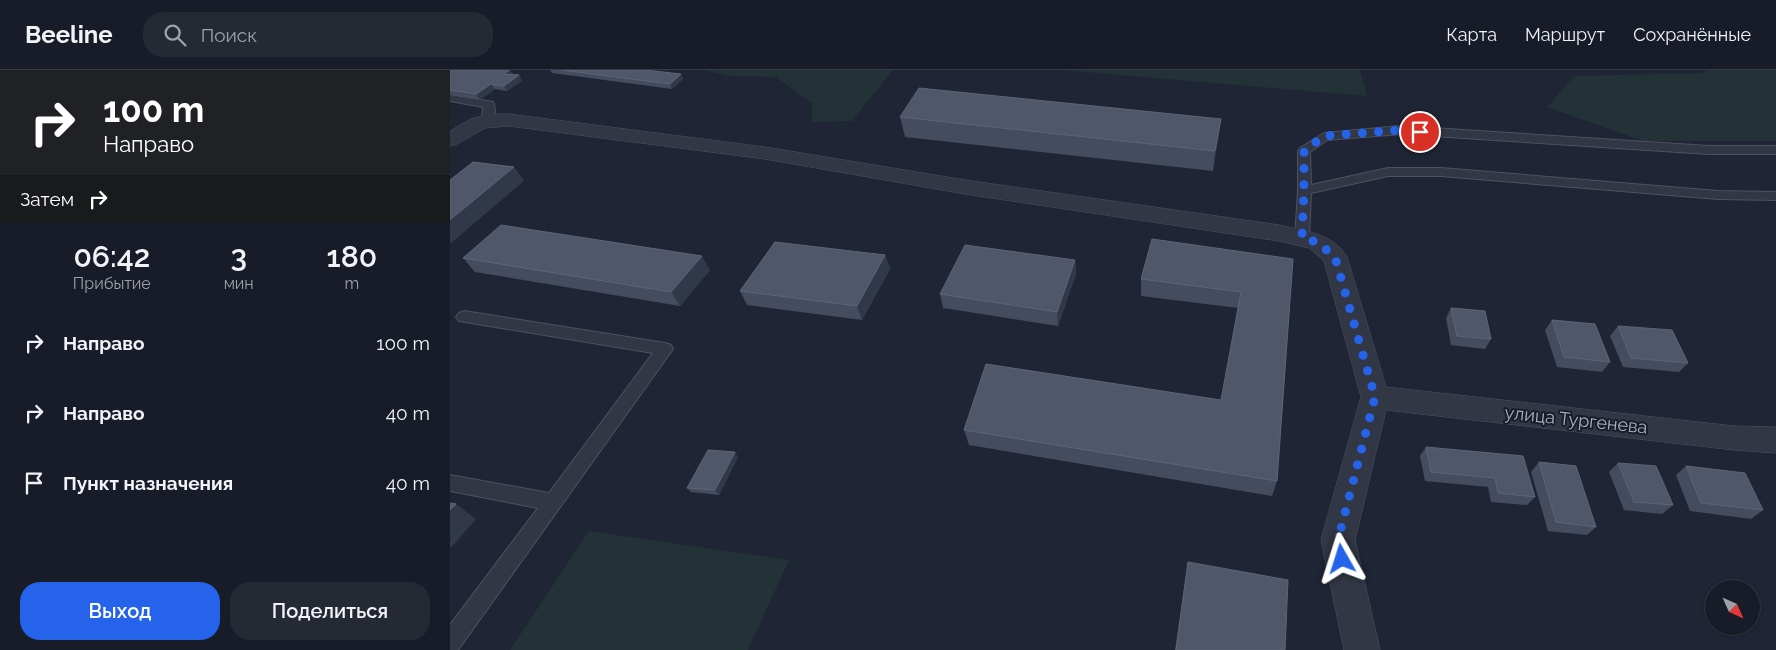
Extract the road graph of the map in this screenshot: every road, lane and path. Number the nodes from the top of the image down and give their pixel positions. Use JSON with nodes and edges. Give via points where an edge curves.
{"nodes":[{"id":1,"x":450,"y":98,"type":"edge"},
{"id":2,"x":488,"y":119,"type":"junction"},
{"id":3,"x":450,"y":140,"type":"edge"},
{"id":4,"x":1776,"y":150,"type":"edge"},
{"id":5,"x":1304,"y":190,"type":"junction"},
{"id":6,"x":1776,"y":196,"type":"edge"},
{"id":7,"x":1302,"y":238,"type":"junction"},
{"id":8,"x":464,"y":317,"type":"dead end"},
{"id":9,"x":1375,"y":397,"type":"junction"},
{"id":10,"x":1776,"y":440,"type":"edge"},
{"id":11,"x":450,"y":482,"type":"edge"},
{"id":12,"x":553,"y":502,"type":"junction"},
{"id":13,"x":450,"y":643,"type":"edge"},
{"id":14,"x":1362,"y":650,"type":"edge"}],
"edges":[{"from":1,"to":2,"type":"lane","via":[[489,104]]},
{"from":2,"to":3,"type":"street"},
{"from":2,"to":7,"type":"street","via":[[765,153]]},
{"from":4,"to":5,"type":"lane","via":[[1708,150],[1401,130],[1324,136],[1304,151]]},
{"from":5,"to":6,"type":"lane","via":[[1388,172],[1441,172]]},
{"from":5,"to":7,"type":"lane"},
{"from":7,"to":9,"type":"street","via":[[1317,242],[1335,257]]},
{"from":8,"to":12,"type":"lane","via":[[665,349]]},
{"from":9,"to":10,"type":"street","name":"улица Тургенева"},
{"from":9,"to":14,"type":"street","via":[[1338,540]]},
{"from":11,"to":12,"type":"lane"},
{"from":12,"to":13,"type":"lane"}]}
